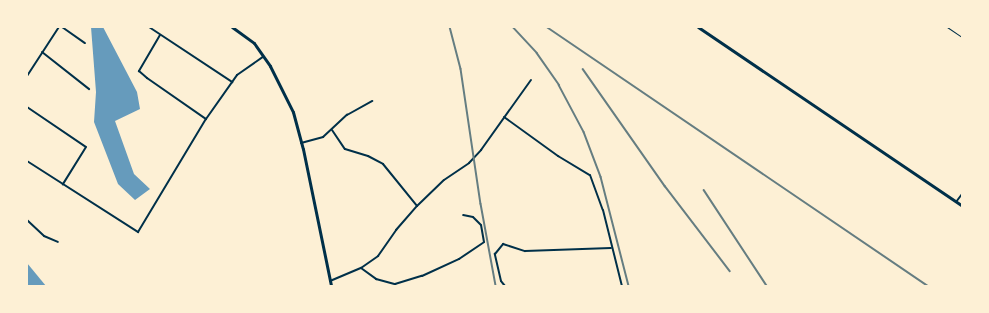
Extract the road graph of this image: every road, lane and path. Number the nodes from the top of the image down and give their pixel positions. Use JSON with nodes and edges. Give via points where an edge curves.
{"nodes":[{"id":1,"x":59,"y":27,"type":"edge"},
{"id":2,"x":62,"y":27,"type":"edge"},
{"id":3,"x":150,"y":27,"type":"edge"},
{"id":4,"x":232,"y":27,"type":"edge"},
{"id":5,"x":698,"y":27,"type":"edge"},
{"id":6,"x":947,"y":27,"type":"edge"},
{"id":7,"x":160,"y":35,"type":"junction"},
{"id":8,"x":962,"y":37,"type":"edge"},
{"id":9,"x":85,"y":43,"type":"dead end"},
{"id":10,"x":42,"y":52,"type":"junction"},
{"id":11,"x":264,"y":57,"type":"junction"},
{"id":12,"x":27,"y":76,"type":"edge"},
{"id":13,"x":531,"y":80,"type":"dead end"},
{"id":14,"x":232,"y":82,"type":"junction"},
{"id":15,"x":89,"y":89,"type":"dead end"},
{"id":16,"x":372,"y":101,"type":"dead end"},
{"id":17,"x":27,"y":106,"type":"edge"},
{"id":18,"x":504,"y":118,"type":"junction"},
{"id":19,"x":206,"y":119,"type":"junction"},
{"id":20,"x":332,"y":130,"type":"junction"},
{"id":21,"x":301,"y":143,"type":"junction"},
{"id":22,"x":27,"y":161,"type":"edge"},
{"id":23,"x":63,"y":184,"type":"junction"},
{"id":24,"x":962,"y":194,"type":"edge"},
{"id":25,"x":956,"y":202,"type":"junction"},
{"id":26,"x":417,"y":206,"type":"junction"},
{"id":27,"x":962,"y":206,"type":"edge"},
{"id":28,"x":463,"y":215,"type":"dead end"},
{"id":29,"x":27,"y":220,"type":"edge"},
{"id":30,"x":58,"y":242,"type":"dead end"},
{"id":31,"x":612,"y":248,"type":"junction"},
{"id":32,"x":361,"y":268,"type":"junction"},
{"id":33,"x":330,"y":281,"type":"junction"},
{"id":34,"x":331,"y":286,"type":"edge"},
{"id":35,"x":505,"y":286,"type":"edge"},
{"id":36,"x":622,"y":286,"type":"edge"}],
"edges":[{"from":1,"to":10,"type":"street"},
{"from":2,"to":9,"type":"street"},
{"from":3,"to":7,"type":"street"},
{"from":4,"to":11,"type":"main road","via":[[254,43]]},
{"from":5,"to":25,"type":"main road"},
{"from":6,"to":8,"type":"path"},
{"from":7,"to":14,"type":"street"},
{"from":7,"to":19,"type":"street","via":[[140,68],[141,74]]},
{"from":10,"to":12,"type":"street"},
{"from":10,"to":15,"type":"street"},
{"from":11,"to":14,"type":"street","via":[[237,75]]},
{"from":11,"to":21,"type":"main road","via":[[293,112]]},
{"from":13,"to":18,"type":"street"},
{"from":14,"to":19,"type":"street"},
{"from":16,"to":20,"type":"street","via":[[347,115]]},
{"from":17,"to":23,"type":"street","via":[[86,147]]},
{"from":18,"to":26,"type":"street","via":[[469,162],[444,180]]},
{"from":18,"to":31,"type":"street","via":[[590,175],[603,210]]},
{"from":19,"to":23,"type":"street","via":[[138,232]]},
{"from":20,"to":21,"type":"street","via":[[323,137]]},
{"from":20,"to":26,"type":"street","via":[[345,149],[383,164]]},
{"from":21,"to":33,"type":"main road"},
{"from":22,"to":23,"type":"street"},
{"from":24,"to":25,"type":"street"},
{"from":25,"to":27,"type":"main road"},
{"from":26,"to":32,"type":"street","via":[[378,256]]},
{"from":28,"to":32,"type":"street","via":[[473,217],[481,225],[484,242],[459,259],[422,276],[395,284],[376,279]]},
{"from":29,"to":30,"type":"street","via":[[44,236]]},
{"from":31,"to":35,"type":"street","via":[[526,251],[503,244],[495,254],[501,281]]},
{"from":31,"to":36,"type":"street"},
{"from":32,"to":33,"type":"street"},
{"from":33,"to":34,"type":"main road"}]}
